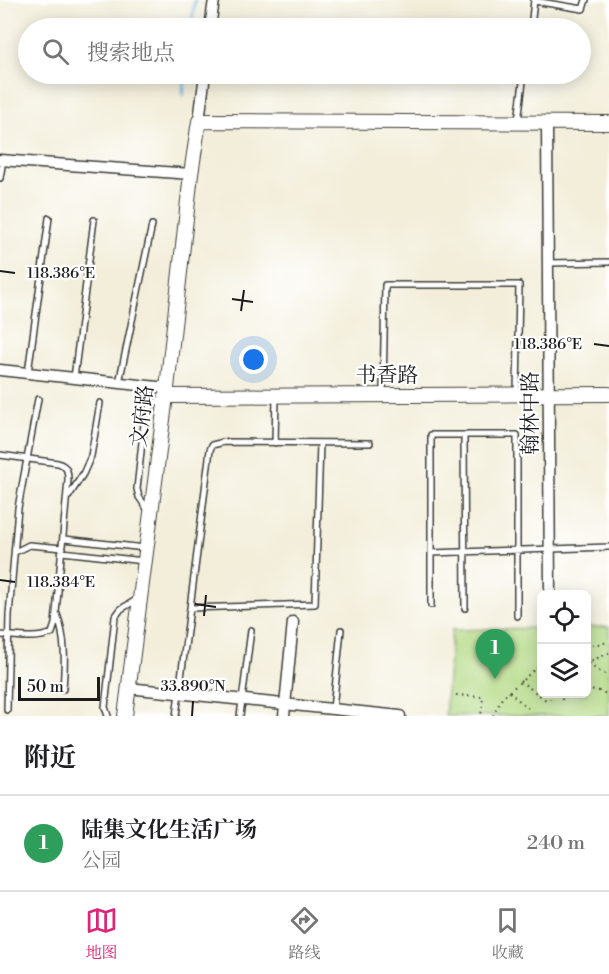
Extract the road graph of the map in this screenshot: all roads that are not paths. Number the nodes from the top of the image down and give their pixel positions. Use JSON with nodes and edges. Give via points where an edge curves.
{"nodes":[{"id":1,"x":214,"y":0,"type":"edge"},
{"id":2,"x":586,"y":0,"type":"edge"},
{"id":3,"x":534,"y":1,"type":"edge"},
{"id":4,"x":211,"y":18,"type":"edge"},
{"id":5,"x":532,"y":18,"type":"edge"},
{"id":6,"x":204,"y":84,"type":"edge"},
{"id":7,"x":523,"y":84,"type":"edge"},
{"id":8,"x":199,"y":121,"type":"junction"},
{"id":9,"x":518,"y":123,"type":"junction"},
{"id":10,"x":547,"y":123,"type":"junction"},
{"id":11,"x":609,"y":123,"type":"edge"},
{"id":12,"x":1,"y":160,"type":"edge"},
{"id":13,"x":191,"y":174,"type":"junction"},
{"id":14,"x":0,"y":178,"type":"edge"},
{"id":15,"x":49,"y":218,"type":"dead end"},
{"id":16,"x":94,"y":220,"type":"dead end"},
{"id":17,"x":152,"y":225,"type":"dead end"},
{"id":18,"x":548,"y":262,"type":"junction"},
{"id":19,"x":609,"y":262,"type":"edge"},
{"id":20,"x":0,"y":370,"type":"edge"},
{"id":21,"x":28,"y":373,"type":"junction"},
{"id":22,"x":74,"y":378,"type":"junction"},
{"id":23,"x":119,"y":383,"type":"junction"},
{"id":24,"x":166,"y":392,"type":"junction"},
{"id":25,"x":609,"y":394,"type":"edge"},
{"id":26,"x":517,"y":395,"type":"junction"},
{"id":27,"x":549,"y":395,"type":"junction"},
{"id":28,"x":276,"y":396,"type":"junction"},
{"id":29,"x":383,"y":396,"type":"junction"},
{"id":30,"x":38,"y":399,"type":"dead end"},
{"id":31,"x":100,"y":403,"type":"dead end"},
{"id":32,"x":464,"y":435,"type":"junction"},
{"id":33,"x":275,"y":443,"type":"junction"},
{"id":34,"x":320,"y":443,"type":"junction"},
{"id":35,"x":370,"y":443,"type":"dead end"},
{"id":36,"x":0,"y":455,"type":"edge"},
{"id":37,"x":27,"y":459,"type":"junction"},
{"id":38,"x":68,"y":498,"type":"junction"},
{"id":39,"x":16,"y":537,"type":"junction"},
{"id":40,"x":64,"y":539,"type":"junction"},
{"id":41,"x":29,"y":545,"type":"junction"},
{"id":42,"x":609,"y":547,"type":"edge"},
{"id":43,"x":550,"y":548,"type":"junction"},
{"id":44,"x":517,"y":549,"type":"junction"},
{"id":45,"x":63,"y":550,"type":"junction"},
{"id":46,"x":15,"y":552,"type":"junction"},
{"id":47,"x":465,"y":552,"type":"junction"},
{"id":48,"x":431,"y":553,"type":"junction"},
{"id":49,"x":145,"y":555,"type":"junction"},
{"id":50,"x":550,"y":590,"type":"edge"},
{"id":51,"x":140,"y":598,"type":"junction"},
{"id":52,"x":431,"y":604,"type":"dead end"},
{"id":53,"x":190,"y":608,"type":"junction"},
{"id":54,"x":465,"y":608,"type":"dead end"},
{"id":55,"x":56,"y":612,"type":"junction"},
{"id":56,"x":517,"y":616,"type":"dead end"},
{"id":57,"x":292,"y":622,"type":"dead end"},
{"id":58,"x":251,"y":630,"type":"dead end"},
{"id":59,"x":342,"y":630,"type":"dead end"},
{"id":60,"x":0,"y":635,"type":"edge"},
{"id":61,"x":9,"y":636,"type":"junction"},
{"id":62,"x":128,"y":688,"type":"junction"},
{"id":63,"x":63,"y":689,"type":"dead end"},
{"id":64,"x":179,"y":694,"type":"junction"},
{"id":65,"x":242,"y":700,"type":"junction"},
{"id":66,"x":285,"y":704,"type":"junction"},
{"id":67,"x":333,"y":709,"type":"junction"},
{"id":68,"x":7,"y":710,"type":"dead end"},
{"id":69,"x":108,"y":716,"type":"edge"},
{"id":70,"x":125,"y":716,"type":"edge"},
{"id":71,"x":176,"y":716,"type":"edge"},
{"id":72,"x":240,"y":716,"type":"edge"},
{"id":73,"x":284,"y":716,"type":"edge"},
{"id":74,"x":400,"y":716,"type":"edge"}],
"edges":[{"from":1,"to":4,"type":"street"},
{"from":2,"to":3,"type":"lane","via":[[583,9]]},
{"from":3,"to":5,"type":"lane"},
{"from":6,"to":8,"type":"street"},
{"from":7,"to":9,"type":"lane"},
{"from":8,"to":9,"type":"street"},
{"from":8,"to":13,"type":"street","name":"文府路"},
{"from":9,"to":10,"type":"street"},
{"from":10,"to":11,"type":"street"},
{"from":10,"to":18,"type":"street","name":"翰林中路"},
{"from":12,"to":13,"type":"street"},
{"from":12,"to":14,"type":"lane"},
{"from":13,"to":24,"type":"street","name":"文府路"},
{"from":15,"to":21,"type":"lane"},
{"from":16,"to":22,"type":"lane"},
{"from":17,"to":23,"type":"lane"},
{"from":18,"to":19,"type":"lane"},
{"from":18,"to":27,"type":"street","name":"翰林中路"},
{"from":20,"to":21,"type":"street"},
{"from":21,"to":22,"type":"street"},
{"from":22,"to":23,"type":"street"},
{"from":23,"to":24,"type":"street"},
{"from":24,"to":28,"type":"street","name":"书香路"},
{"from":24,"to":49,"type":"street","name":"文府路"},
{"from":25,"to":27,"type":"street","name":"书香路"},
{"from":26,"to":27,"type":"street","name":"书香路"},
{"from":26,"to":29,"type":"street","name":"书香路"},
{"from":26,"to":29,"type":"lane","via":[[519,285],[385,285]]},
{"from":27,"to":43,"type":"street","name":"翰林中路"},
{"from":28,"to":29,"type":"street","name":"书香路"},
{"from":28,"to":33,"type":"lane"},
{"from":30,"to":37,"type":"lane"},
{"from":31,"to":38,"type":"lane","via":[[92,456]]},
{"from":32,"to":44,"type":"lane","via":[[517,435]]},
{"from":32,"to":47,"type":"lane"},
{"from":32,"to":48,"type":"lane","via":[[431,435]]},
{"from":33,"to":34,"type":"lane"},
{"from":33,"to":53,"type":"lane","via":[[212,445]]},
{"from":34,"to":35,"type":"lane"},
{"from":34,"to":53,"type":"lane","via":[[315,604]]},
{"from":36,"to":37,"type":"lane"},
{"from":37,"to":38,"type":"lane","via":[[64,465],[68,471]]},
{"from":37,"to":39,"type":"lane"},
{"from":38,"to":40,"type":"lane"},
{"from":39,"to":41,"type":"lane"},
{"from":39,"to":46,"type":"lane"},
{"from":40,"to":45,"type":"lane"},
{"from":40,"to":49,"type":"lane"},
{"from":41,"to":45,"type":"lane"},
{"from":41,"to":46,"type":"lane"},
{"from":42,"to":43,"type":"lane"},
{"from":43,"to":44,"type":"lane"},
{"from":43,"to":50,"type":"street","name":"翰林中路"},
{"from":44,"to":47,"type":"lane"},
{"from":44,"to":56,"type":"lane"},
{"from":45,"to":49,"type":"lane"},
{"from":45,"to":55,"type":"lane"},
{"from":46,"to":61,"type":"lane"},
{"from":47,"to":48,"type":"lane"},
{"from":47,"to":54,"type":"lane"},
{"from":48,"to":52,"type":"lane"},
{"from":49,"to":51,"type":"street","name":"文府路"},
{"from":51,"to":62,"type":"street","name":"文府路"},
{"from":51,"to":69,"type":"lane","via":[[115,617],[105,707]]},
{"from":53,"to":64,"type":"lane"},
{"from":55,"to":61,"type":"lane","via":[[52,633]]},
{"from":55,"to":63,"type":"lane","via":[[65,645]]},
{"from":57,"to":66,"type":"street"},
{"from":58,"to":65,"type":"lane"},
{"from":59,"to":67,"type":"lane"},
{"from":60,"to":61,"type":"lane"},
{"from":61,"to":68,"type":"lane"},
{"from":62,"to":64,"type":"street"},
{"from":62,"to":70,"type":"street","name":"文府路"},
{"from":64,"to":65,"type":"street"},
{"from":64,"to":71,"type":"lane"},
{"from":65,"to":66,"type":"street"},
{"from":65,"to":72,"type":"lane"},
{"from":66,"to":67,"type":"street"},
{"from":66,"to":73,"type":"street"},
{"from":67,"to":74,"type":"street"}]}
